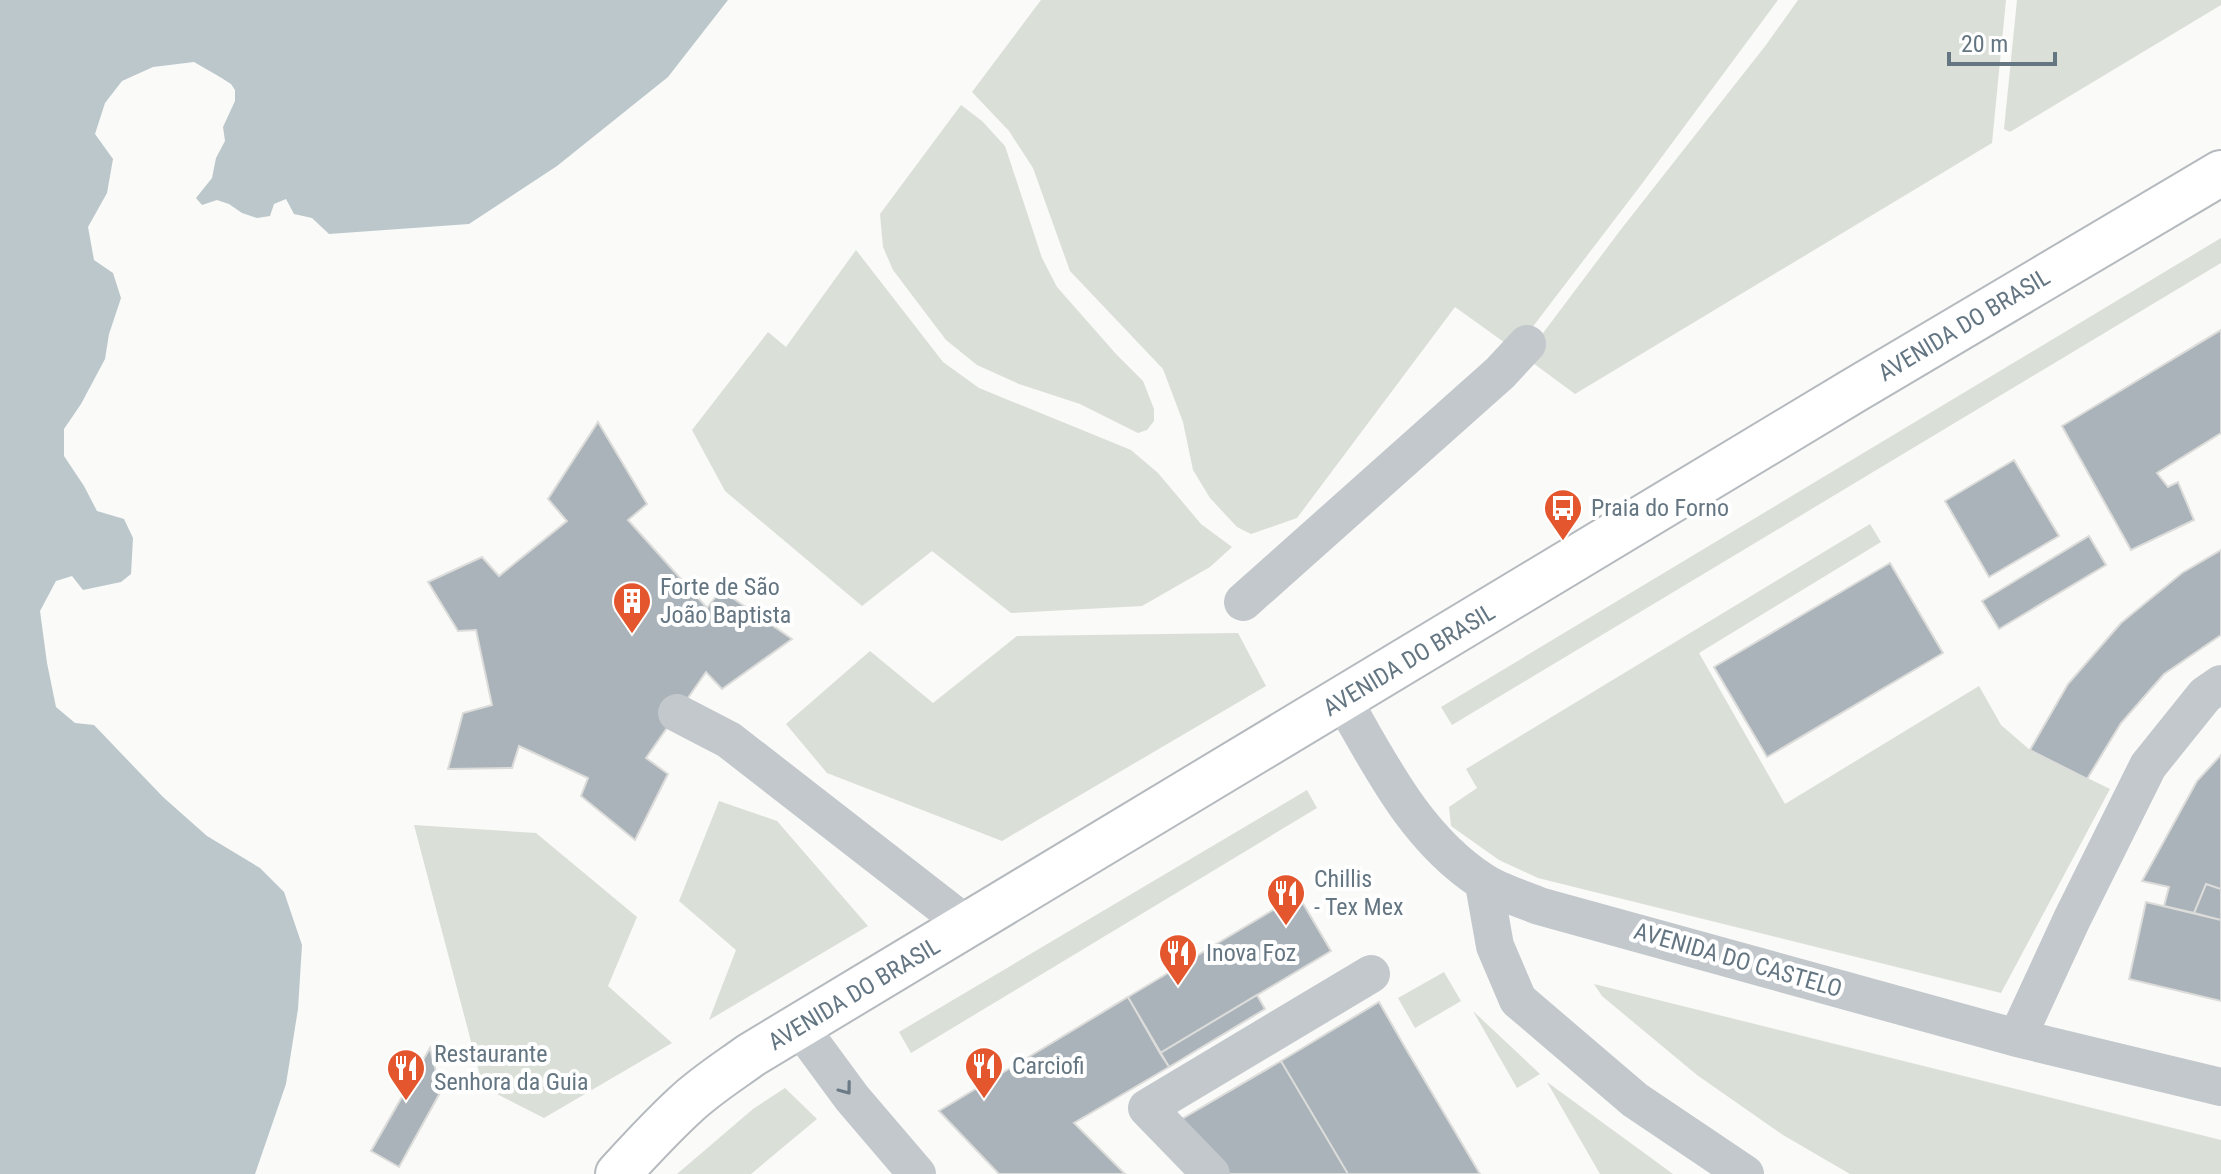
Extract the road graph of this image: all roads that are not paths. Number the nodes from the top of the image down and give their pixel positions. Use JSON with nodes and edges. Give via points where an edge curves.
{"nodes":[{"id":1,"x":2221,"y":173,"type":"edge"},
{"id":2,"x":1527,"y":344,"type":"dead end"},
{"id":3,"x":1243,"y":602,"type":"dead end"},
{"id":4,"x":2221,"y":684,"type":"edge"},
{"id":5,"x":1343,"y":700,"type":"junction"},
{"id":6,"x":677,"y":713,"type":"dead end"},
{"id":7,"x":1484,"y":884,"type":"junction"},
{"id":8,"x":967,"y":925,"type":"junction"},
{"id":9,"x":1371,"y":974,"type":"dead end"},
{"id":10,"x":799,"y":1026,"type":"junction"},
{"id":11,"x":2017,"y":1038,"type":"junction"},
{"id":12,"x":2221,"y":1087,"type":"edge"},
{"id":13,"x":618,"y":1174,"type":"edge"},
{"id":14,"x":917,"y":1174,"type":"edge"},
{"id":15,"x":1211,"y":1174,"type":"edge"},
{"id":16,"x":1745,"y":1174,"type":"edge"}],
"edges":[{"from":1,"to":5,"type":"main road","name":"AVENIDA DO BRASIL"},
{"from":2,"to":3,"type":"street"},
{"from":4,"to":11,"type":"street","via":[[2205,695],[2148,766]]},
{"from":5,"to":7,"type":"street","name":"AVENIDA DO CASTELO","via":[[1411,812],[1435,842]]},
{"from":5,"to":8,"type":"main road","name":"AVENIDA DO BRASIL"},
{"from":6,"to":8,"type":"street","via":[[729,740]]},
{"from":7,"to":11,"type":"street","name":"AVENIDA DO CASTELO","via":[[1539,906]]},
{"from":7,"to":16,"type":"street","via":[[1495,946],[1518,1000],[1635,1100]]},
{"from":8,"to":10,"type":"main road","name":"AVENIDA DO BRASIL"},
{"from":9,"to":15,"type":"street","via":[[1147,1108]]},
{"from":10,"to":13,"type":"main road","name":"AVENIDA DO BRASIL","via":[[704,1089]]},
{"from":10,"to":14,"type":"street","one_way":true},
{"from":11,"to":12,"type":"street","name":"AVENIDA DO CASTELO"}]}
